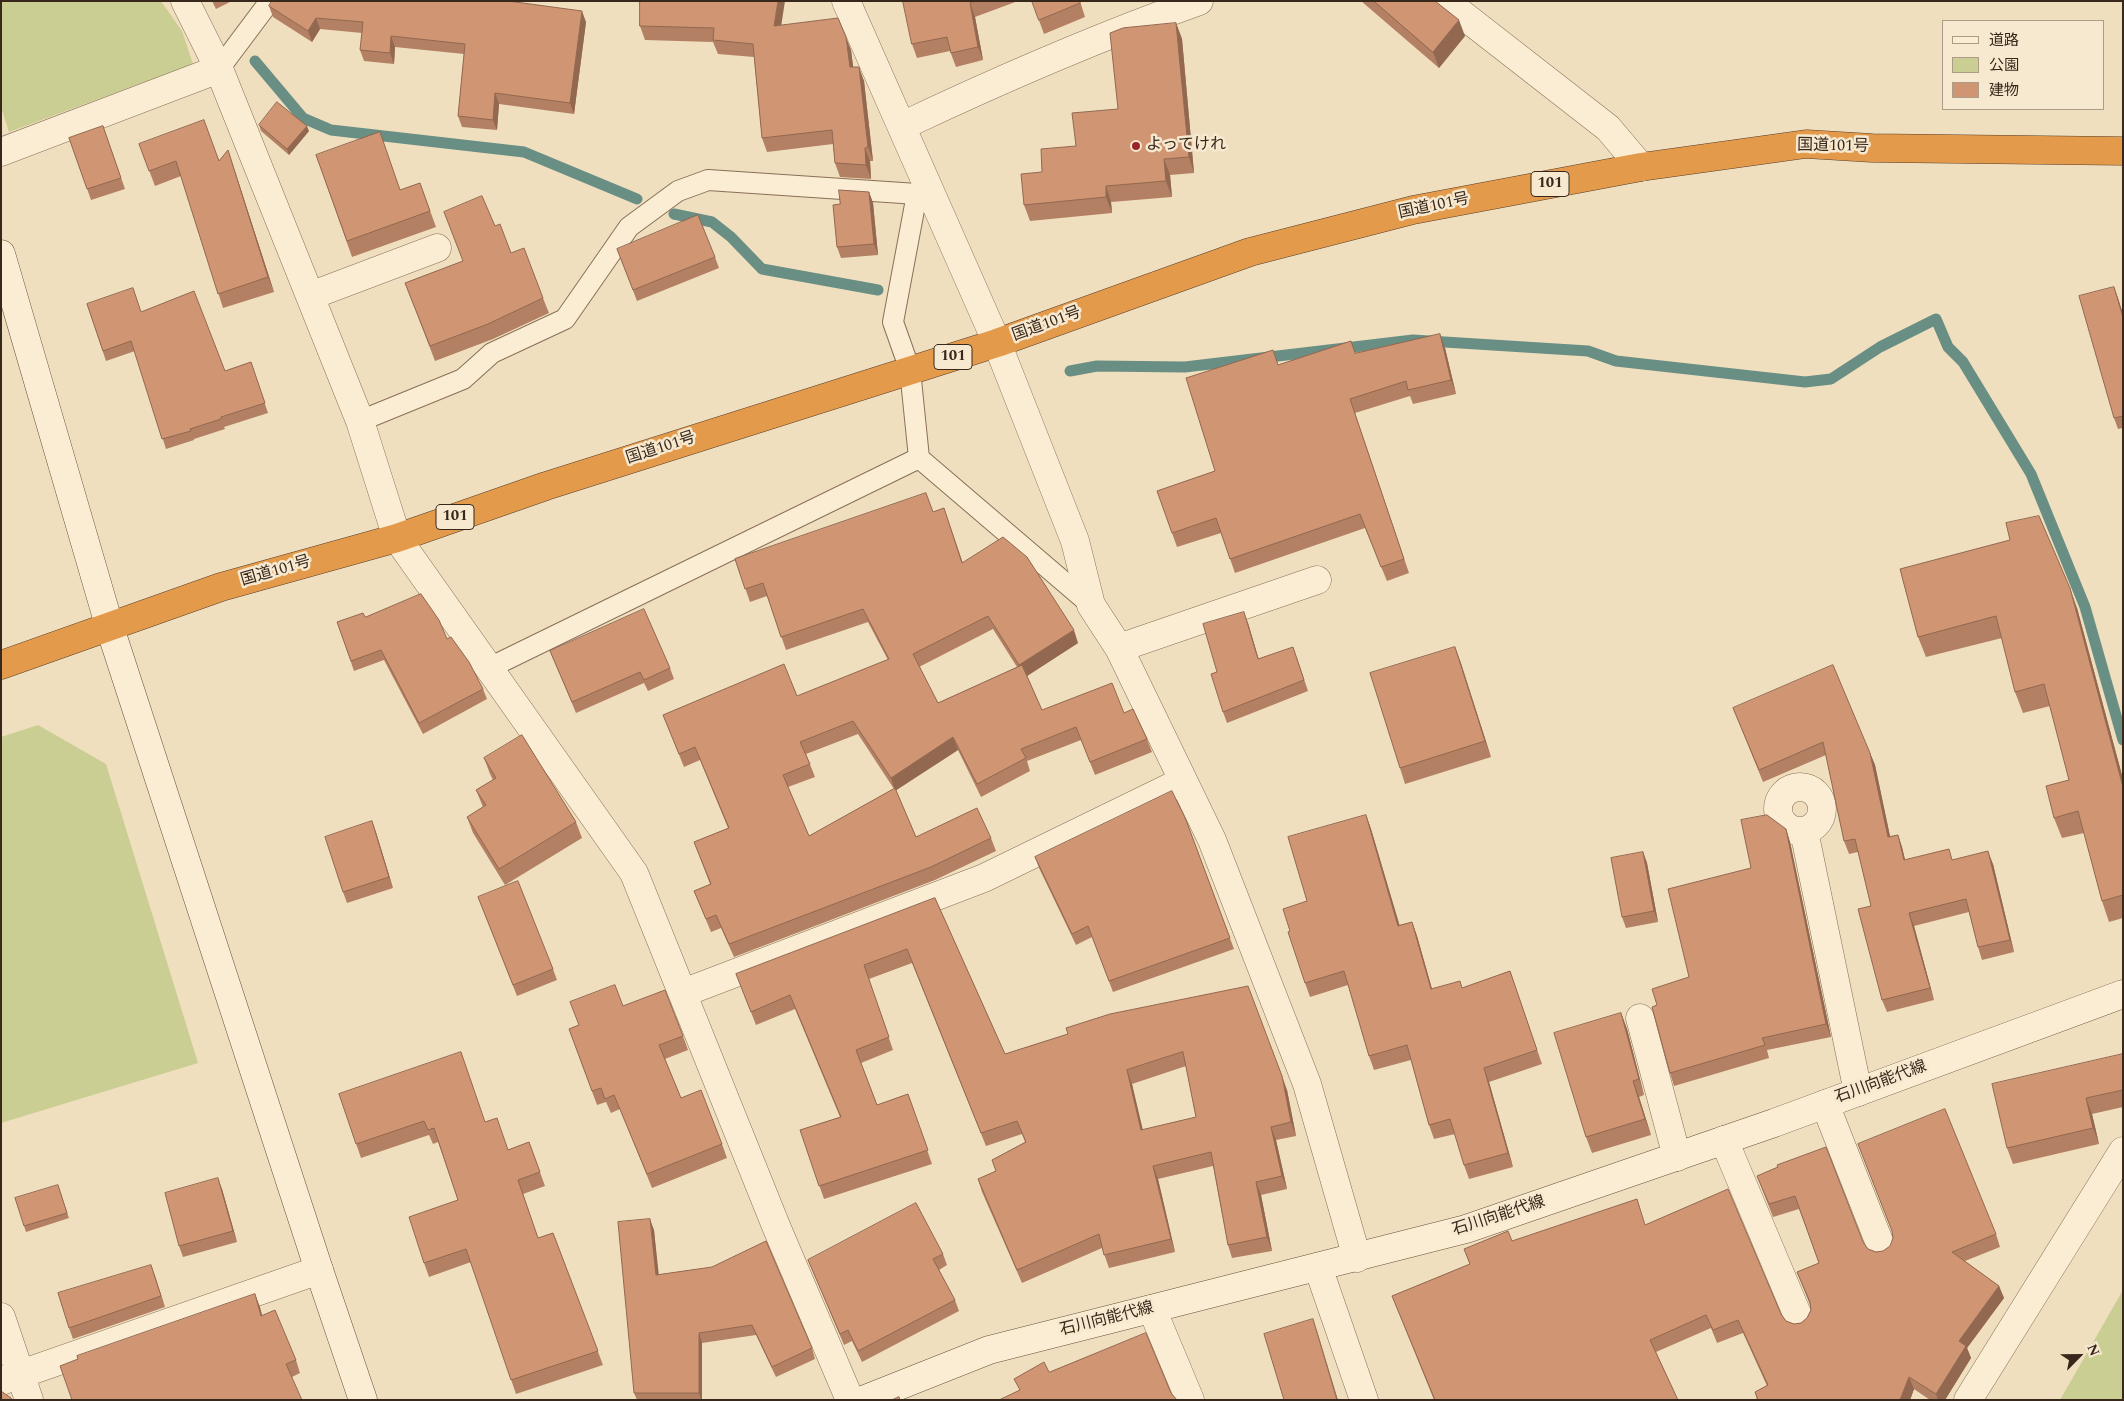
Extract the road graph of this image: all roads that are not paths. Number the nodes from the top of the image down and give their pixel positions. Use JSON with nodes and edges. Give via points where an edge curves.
{"nodes":[{"id":1,"x":185,"y":1,"type":"edge"},
{"id":2,"x":270,"y":1,"type":"edge"},
{"id":3,"x":846,"y":1,"type":"edge"},
{"id":4,"x":1199,"y":1,"type":"edge"},
{"id":5,"x":1445,"y":1,"type":"edge"},
{"id":6,"x":219,"y":69,"type":"junction"},
{"id":7,"x":902,"y":126,"type":"junction"},
{"id":8,"x":2123,"y":151,"type":"edge"},
{"id":9,"x":1,"y":152,"type":"edge"},
{"id":10,"x":1641,"y":167,"type":"junction"},
{"id":11,"x":925,"y":194,"type":"junction"},
{"id":12,"x":437,"y":248,"type":"dead end"},
{"id":13,"x":3,"y":266,"type":"edge"},
{"id":14,"x":310,"y":296,"type":"junction"},
{"id":15,"x":997,"y":343,"type":"junction"},
{"id":16,"x":910,"y":370,"type":"junction"},
{"id":17,"x":360,"y":421,"type":"junction"},
{"id":18,"x":920,"y":458,"type":"junction"},
{"id":19,"x":397,"y":538,"type":"junction"},
{"id":20,"x":1317,"y":580,"type":"dead end"},
{"id":21,"x":1091,"y":605,"type":"junction"},
{"id":22,"x":110,"y":628,"type":"junction"},
{"id":23,"x":1119,"y":648,"type":"junction"},
{"id":24,"x":1,"y":665,"type":"edge"},
{"id":25,"x":489,"y":668,"type":"junction"},
{"id":26,"x":1183,"y":781,"type":"junction"},
{"id":27,"x":1804,"y":831,"type":"dead end"},
{"id":28,"x":684,"y":993,"type":"junction"},
{"id":29,"x":2123,"y":994,"type":"edge"},
{"id":30,"x":1640,"y":1018,"type":"dead end"},
{"id":31,"x":1858,"y":1092,"type":"junction"},
{"id":32,"x":1825,"y":1104,"type":"junction"},
{"id":33,"x":1724,"y":1140,"type":"junction"},
{"id":34,"x":2123,"y":1151,"type":"edge"},
{"id":35,"x":1677,"y":1156,"type":"junction"},
{"id":36,"x":1882,"y":1249,"type":"edge"},
{"id":37,"x":1357,"y":1258,"type":"junction"},
{"id":38,"x":1318,"y":1267,"type":"junction"},
{"id":39,"x":319,"y":1270,"type":"junction"},
{"id":40,"x":1152,"y":1309,"type":"junction"},
{"id":41,"x":1,"y":1317,"type":"edge"},
{"id":42,"x":1800,"y":1321,"type":"edge"},
{"id":43,"x":11,"y":1377,"type":"edge"},
{"id":44,"x":29,"y":1400,"type":"edge"},
{"id":45,"x":363,"y":1400,"type":"edge"},
{"id":46,"x":850,"y":1400,"type":"edge"},
{"id":47,"x":863,"y":1400,"type":"edge"},
{"id":48,"x":1190,"y":1400,"type":"edge"},
{"id":49,"x":1364,"y":1400,"type":"edge"},
{"id":50,"x":1968,"y":1400,"type":"edge"}],
"edges":[{"from":1,"to":6,"type":"street"},
{"from":2,"to":6,"type":"lane"},
{"from":3,"to":7,"type":"street"},
{"from":4,"to":7,"type":"street","via":[[979,89]]},
{"from":5,"to":10,"type":"street","via":[[1608,128]]},
{"from":6,"to":9,"type":"street"},
{"from":6,"to":14,"type":"street"},
{"from":7,"to":11,"type":"street"},
{"from":8,"to":10,"type":"highway","name":"国道101号","number":"101","via":[[1872,148],[1806,144]]},
{"from":10,"to":15,"type":"highway","name":"国道101号","number":"101","via":[[1413,210],[1250,252]]},
{"from":11,"to":15,"type":"street"},
{"from":11,"to":16,"type":"lane","via":[[893,322]]},
{"from":11,"to":17,"type":"lane","via":[[708,180],[678,191],[629,227],[565,319],[492,353],[463,379]]},
{"from":12,"to":14,"type":"street"},
{"from":13,"to":22,"type":"street"},
{"from":14,"to":17,"type":"street"},
{"from":15,"to":16,"type":"highway","name":"国道101号","number":"101"},
{"from":15,"to":21,"type":"street","via":[[1075,541]]},
{"from":16,"to":18,"type":"lane"},
{"from":16,"to":19,"type":"highway","name":"国道101号","number":"101","via":[[546,486]]},
{"from":17,"to":19,"type":"street"},
{"from":18,"to":21,"type":"lane"},
{"from":18,"to":25,"type":"lane"},
{"from":19,"to":22,"type":"highway","name":"国道101号","number":"101","via":[[221,587]]},
{"from":19,"to":25,"type":"street"},
{"from":20,"to":23,"type":"street"},
{"from":21,"to":23,"type":"street"},
{"from":22,"to":24,"type":"highway","name":"国道101号","number":"101"},
{"from":22,"to":39,"type":"street"},
{"from":23,"to":26,"type":"street"},
{"from":25,"to":28,"type":"street","via":[[634,873]]},
{"from":26,"to":28,"type":"street","via":[[984,878]]},
{"from":26,"to":37,"type":"street","via":[[1212,840],[1307,1084]]},
{"from":27,"to":31,"type":"street"},
{"from":28,"to":46,"type":"street","via":[[776,1226]]},
{"from":29,"to":31,"type":"street","name":"石川向能代線"},
{"from":30,"to":35,"type":"street"},
{"from":31,"to":32,"type":"street","name":"石川向能代線"},
{"from":32,"to":33,"type":"street","name":"石川向能代線"},
{"from":32,"to":36,"type":"street"},
{"from":33,"to":35,"type":"street","name":"石川向能代線"},
{"from":33,"to":42,"type":"street"},
{"from":34,"to":50,"type":"street"},
{"from":35,"to":37,"type":"street","name":"石川向能代線","via":[[1466,1229]]},
{"from":37,"to":38,"type":"street","name":"石川向能代線"},
{"from":38,"to":40,"type":"street","name":"石川向能代線"},
{"from":38,"to":49,"type":"street"},
{"from":39,"to":43,"type":"street"},
{"from":39,"to":45,"type":"street"},
{"from":40,"to":47,"type":"street","name":"石川向能代線","via":[[989,1350]]},
{"from":40,"to":48,"type":"street"},
{"from":41,"to":43,"type":"street"},
{"from":43,"to":44,"type":"street"}]}
